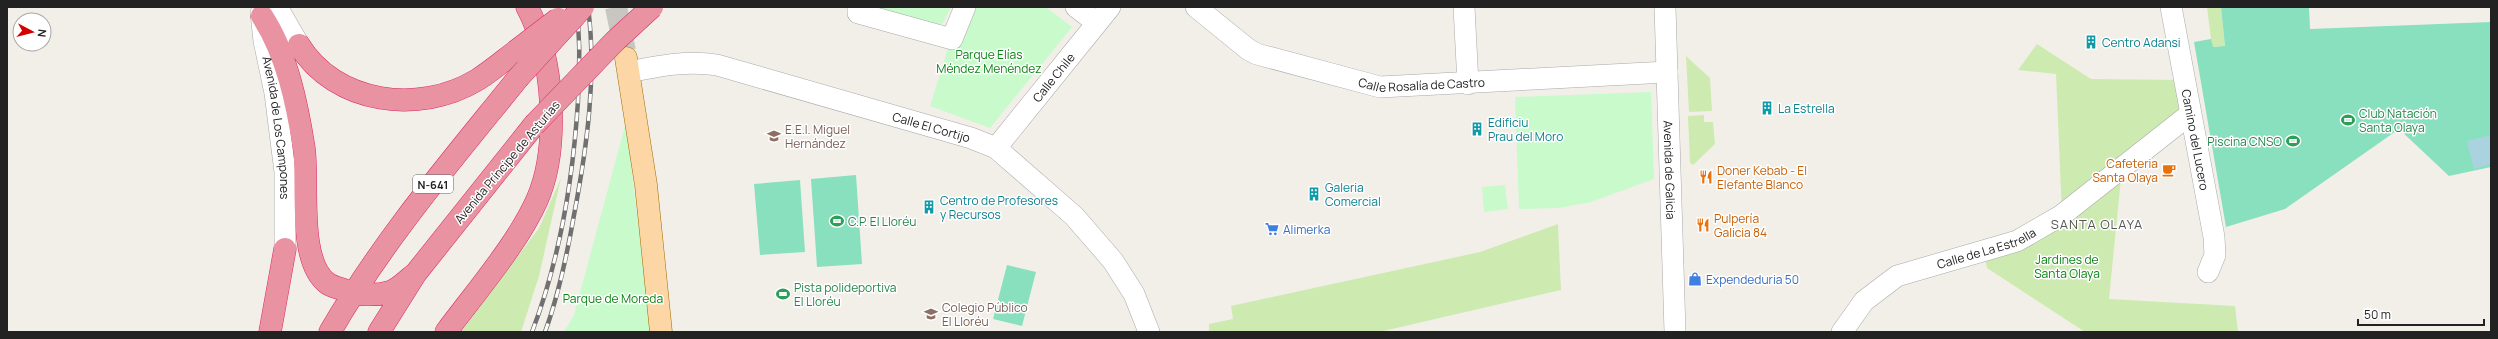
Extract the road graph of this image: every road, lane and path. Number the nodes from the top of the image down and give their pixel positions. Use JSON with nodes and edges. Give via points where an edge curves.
{"nodes":[{"id":1,"x":527,"y":7,"type":"edge"},
{"id":2,"x":574,"y":7,"type":"edge"},
{"id":3,"x":583,"y":7,"type":"edge"},
{"id":4,"x":652,"y":7,"type":"edge"},
{"id":5,"x":858,"y":7,"type":"edge"},
{"id":6,"x":965,"y":7,"type":"edge"},
{"id":7,"x":1076,"y":7,"type":"edge"},
{"id":8,"x":1110,"y":7,"type":"edge"},
{"id":9,"x":1196,"y":7,"type":"edge"},
{"id":10,"x":1464,"y":7,"type":"edge"},
{"id":11,"x":1665,"y":7,"type":"edge"},
{"id":12,"x":2171,"y":7,"type":"edge"},
{"id":13,"x":266,"y":10,"type":"edge"},
{"id":14,"x":1097,"y":23,"type":"junction"},
{"id":15,"x":299,"y":45,"type":"joint"},
{"id":16,"x":628,"y":65,"type":"joint"},
{"id":17,"x":1667,"y":72,"type":"junction"},
{"id":18,"x":1468,"y":84,"type":"junction"},
{"id":19,"x":2189,"y":115,"type":"junction"},
{"id":20,"x":996,"y":148,"type":"junction"},
{"id":21,"x":646,"y":185,"type":"junction"},
{"id":22,"x":285,"y":249,"type":"joint"},
{"id":23,"x":2208,"y":272,"type":"dead end"},
{"id":24,"x":416,"y":273,"type":"junction"},
{"id":25,"x":352,"y":294,"type":"junction"},
{"id":26,"x":270,"y":332,"type":"edge"},
{"id":27,"x":330,"y":332,"type":"edge"},
{"id":28,"x":379,"y":332,"type":"edge"},
{"id":29,"x":446,"y":332,"type":"edge"},
{"id":30,"x":661,"y":332,"type":"edge"},
{"id":31,"x":676,"y":332,"type":"edge"},
{"id":32,"x":1150,"y":332,"type":"edge"},
{"id":33,"x":1675,"y":332,"type":"edge"},
{"id":34,"x":1842,"y":332,"type":"edge"}],
"edges":[{"from":1,"to":29,"type":"highway","via":[[546,59],[548,72],[551,112],[547,164],[538,199],[522,228]]},
{"from":2,"to":15,"type":"highway","bridge":true,"via":[[476,81],[430,99],[384,100],[361,94],[322,72],[306,57]]},
{"from":3,"to":25,"type":"highway","number":"N-641","bridge":true,"via":[[518,78],[388,242]]},
{"from":4,"to":24,"type":"highway","name":"Avenida Príncipe de Asturias","bridge":true,"via":[[615,41],[534,125]]},
{"from":5,"to":6,"type":"street","via":[[858,13],[952,38]]},
{"from":7,"to":14,"type":"street"},
{"from":8,"to":14,"type":"street","name":"Calle Chile"},
{"from":9,"to":18,"type":"street","name":"Calle Rosalía de Castro","via":[[1257,54],[1373,86]]},
{"from":10,"to":18,"type":"street"},
{"from":11,"to":17,"type":"street","name":"Avenida de Galicia"},
{"from":12,"to":19,"type":"street","name":"Camino del Lucero"},
{"from":13,"to":15,"type":"street"},
{"from":13,"to":22,"type":"street","name":"Avenida de Los Campones","via":[[264,41],[275,93],[285,172]]},
{"from":13,"to":25,"type":"highway","via":[[295,102],[304,150],[306,223],[310,254],[327,283]]},
{"from":14,"to":20,"type":"street","name":"Calle Chile"},
{"from":16,"to":20,"type":"street","name":"Calle El Cortijo","via":[[700,62],[717,65],[972,138]]},
{"from":16,"to":21,"type":"main road"},
{"from":17,"to":18,"type":"street","name":"Calle Rosalía de Castro"},
{"from":17,"to":33,"type":"street","name":"Avenida de Galicia"},
{"from":19,"to":23,"type":"street","name":"Camino del Lucero","via":[[2214,237],[2215,255]]},
{"from":19,"to":34,"type":"street","name":"Calle de La Estrella","via":[[2062,215],[2017,241],[1898,276],[1864,301]]},
{"from":20,"to":32,"type":"street","name":"Calle El Cortijo","via":[[1074,216],[1109,256],[1134,294]]},
{"from":21,"to":30,"type":"main road"},
{"from":21,"to":31,"type":"main road"},
{"from":22,"to":26,"type":"highway"},
{"from":24,"to":25,"type":"highway","via":[[389,292]]},
{"from":24,"to":28,"type":"highway","name":"Avenida Príncipe de Asturias"},
{"from":25,"to":27,"type":"highway","number":"N-641"}]}
